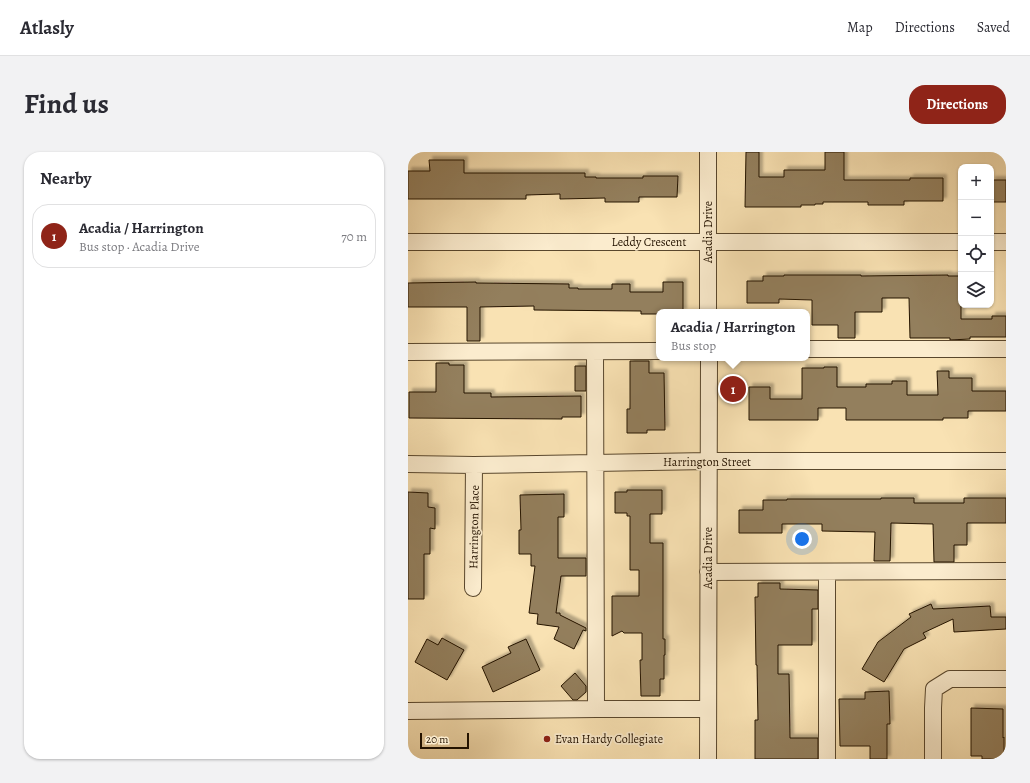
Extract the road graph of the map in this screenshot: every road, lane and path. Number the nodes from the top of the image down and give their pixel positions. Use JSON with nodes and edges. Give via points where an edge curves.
{"nodes":[{"id":1,"x":708,"y":152,"type":"edge"},
{"id":2,"x":408,"y":242,"type":"edge"},
{"id":3,"x":708,"y":242,"type":"junction"},
{"id":4,"x":958,"y":242,"type":"edge"},
{"id":5,"x":994,"y":242,"type":"edge"},
{"id":6,"x":1006,"y":242,"type":"edge"},
{"id":7,"x":708,"y":309,"type":"edge"},
{"id":8,"x":810,"y":349,"type":"edge"},
{"id":9,"x":1006,"y":349,"type":"edge"},
{"id":10,"x":656,"y":351,"type":"edge"},
{"id":11,"x":408,"y":352,"type":"edge"},
{"id":12,"x":595,"y":352,"type":"junction"},
{"id":13,"x":708,"y":361,"type":"edge"},
{"id":14,"x":708,"y":461,"type":"junction"},
{"id":15,"x":1006,"y":461,"type":"edge"},
{"id":16,"x":596,"y":463,"type":"junction"},
{"id":17,"x":408,"y":464,"type":"edge"},
{"id":18,"x":474,"y":465,"type":"junction"},
{"id":19,"x":1006,"y":571,"type":"edge"},
{"id":20,"x":708,"y":572,"type":"junction"},
{"id":21,"x":827,"y":572,"type":"junction"},
{"id":22,"x":473,"y":588,"type":"dead end"},
{"id":23,"x":1006,"y":679,"type":"edge"},
{"id":24,"x":596,"y":709,"type":"junction"},
{"id":25,"x":708,"y":709,"type":"junction"},
{"id":26,"x":408,"y":711,"type":"edge"},
{"id":27,"x":708,"y":759,"type":"edge"},
{"id":28,"x":827,"y":759,"type":"edge"},
{"id":29,"x":933,"y":759,"type":"edge"}],
"edges":[{"from":1,"to":3,"type":"street","name":"Acadia Drive"},
{"from":2,"to":3,"type":"street","name":"Leddy Crescent"},
{"from":3,"to":4,"type":"street","name":"Leddy Crescent"},
{"from":3,"to":7,"type":"street","name":"Acadia Drive"},
{"from":5,"to":6,"type":"street"},
{"from":8,"to":9,"type":"street"},
{"from":10,"to":12,"type":"street"},
{"from":11,"to":12,"type":"street"},
{"from":12,"to":16,"type":"street"},
{"from":13,"to":14,"type":"street","name":"Acadia Drive"},
{"from":14,"to":15,"type":"street","name":"Harrington Street"},
{"from":14,"to":16,"type":"street","name":"Harrington Street"},
{"from":14,"to":20,"type":"street","name":"Acadia Drive"},
{"from":16,"to":18,"type":"street","name":"Harrington Street"},
{"from":16,"to":24,"type":"street"},
{"from":17,"to":18,"type":"street","name":"Harrington Street"},
{"from":18,"to":22,"type":"street","name":"Harrington Place"},
{"from":19,"to":21,"type":"street"},
{"from":20,"to":21,"type":"street"},
{"from":20,"to":25,"type":"street","name":"Acadia Drive"},
{"from":21,"to":28,"type":"street"},
{"from":23,"to":29,"type":"street","via":[[950,679],[934,689]]},
{"from":24,"to":25,"type":"street"},
{"from":24,"to":26,"type":"street"},
{"from":25,"to":27,"type":"street","name":"Acadia Drive"}]}
